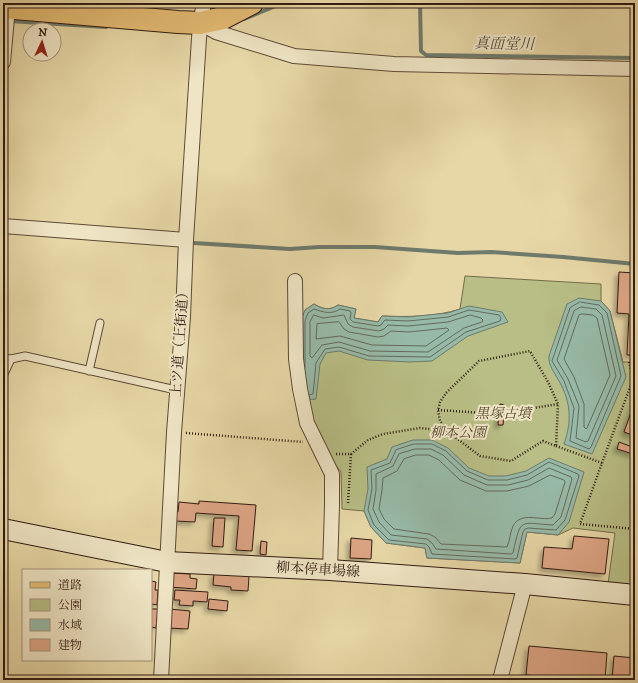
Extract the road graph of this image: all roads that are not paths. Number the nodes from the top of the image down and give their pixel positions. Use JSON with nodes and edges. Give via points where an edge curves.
{"nodes":[{"id":1,"x":252,"y":3,"type":"edge"},
{"id":2,"x":6,"y":7,"type":"edge"},
{"id":3,"x":202,"y":13,"type":"edge"},
{"id":4,"x":3,"y":62,"type":"edge"},
{"id":5,"x":635,"y":69,"type":"edge"},
{"id":6,"x":3,"y":226,"type":"edge"},
{"id":7,"x":186,"y":240,"type":"junction"},
{"id":8,"x":295,"y":281,"type":"dead end"},
{"id":9,"x":100,"y":323,"type":"dead end"},
{"id":10,"x":3,"y":358,"type":"edge"},
{"id":11,"x":11,"y":359,"type":"junction"},
{"id":12,"x":89,"y":371,"type":"junction"},
{"id":13,"x":3,"y":376,"type":"edge"},
{"id":14,"x":176,"y":390,"type":"junction"},
{"id":15,"x":3,"y":529,"type":"edge"},
{"id":16,"x":167,"y":562,"type":"junction"},
{"id":17,"x":330,"y":570,"type":"junction"},
{"id":18,"x":525,"y":584,"type":"junction"},
{"id":19,"x":635,"y":595,"type":"edge"},
{"id":20,"x":161,"y":680,"type":"edge"},
{"id":21,"x":500,"y":680,"type":"edge"}],
"edges":[{"from":1,"to":3,"type":"main road","via":[[222,18]]},
{"from":2,"to":3,"type":"main road","via":[[178,22]]},
{"from":2,"to":4,"type":"street"},
{"from":3,"to":5,"type":"street","via":[[216,32],[294,56],[394,64]]},
{"from":3,"to":7,"type":"street","name":"上ツ道（上街道）"},
{"from":6,"to":7,"type":"street"},
{"from":7,"to":14,"type":"street","name":"上ツ道（上街道）","via":[[183,317]]},
{"from":8,"to":17,"type":"street","via":[[300,389],[307,423],[332,474]]},
{"from":9,"to":12,"type":"lane"},
{"from":10,"to":11,"type":"lane"},
{"from":11,"to":12,"type":"lane","via":[[25,356]]},
{"from":11,"to":13,"type":"lane"},
{"from":12,"to":14,"type":"lane"},
{"from":14,"to":16,"type":"street","name":"上ツ道（上街道）"},
{"from":15,"to":16,"type":"main road","name":"柳本停車場線"},
{"from":16,"to":17,"type":"main road","name":"柳本停車場線"},
{"from":16,"to":20,"type":"street","name":"上ツ道（上街道）"},
{"from":17,"to":18,"type":"main road","name":"柳本停車場線"},
{"from":18,"to":19,"type":"main road","name":"柳本停車場線"},
{"from":18,"to":21,"type":"street"}]}
